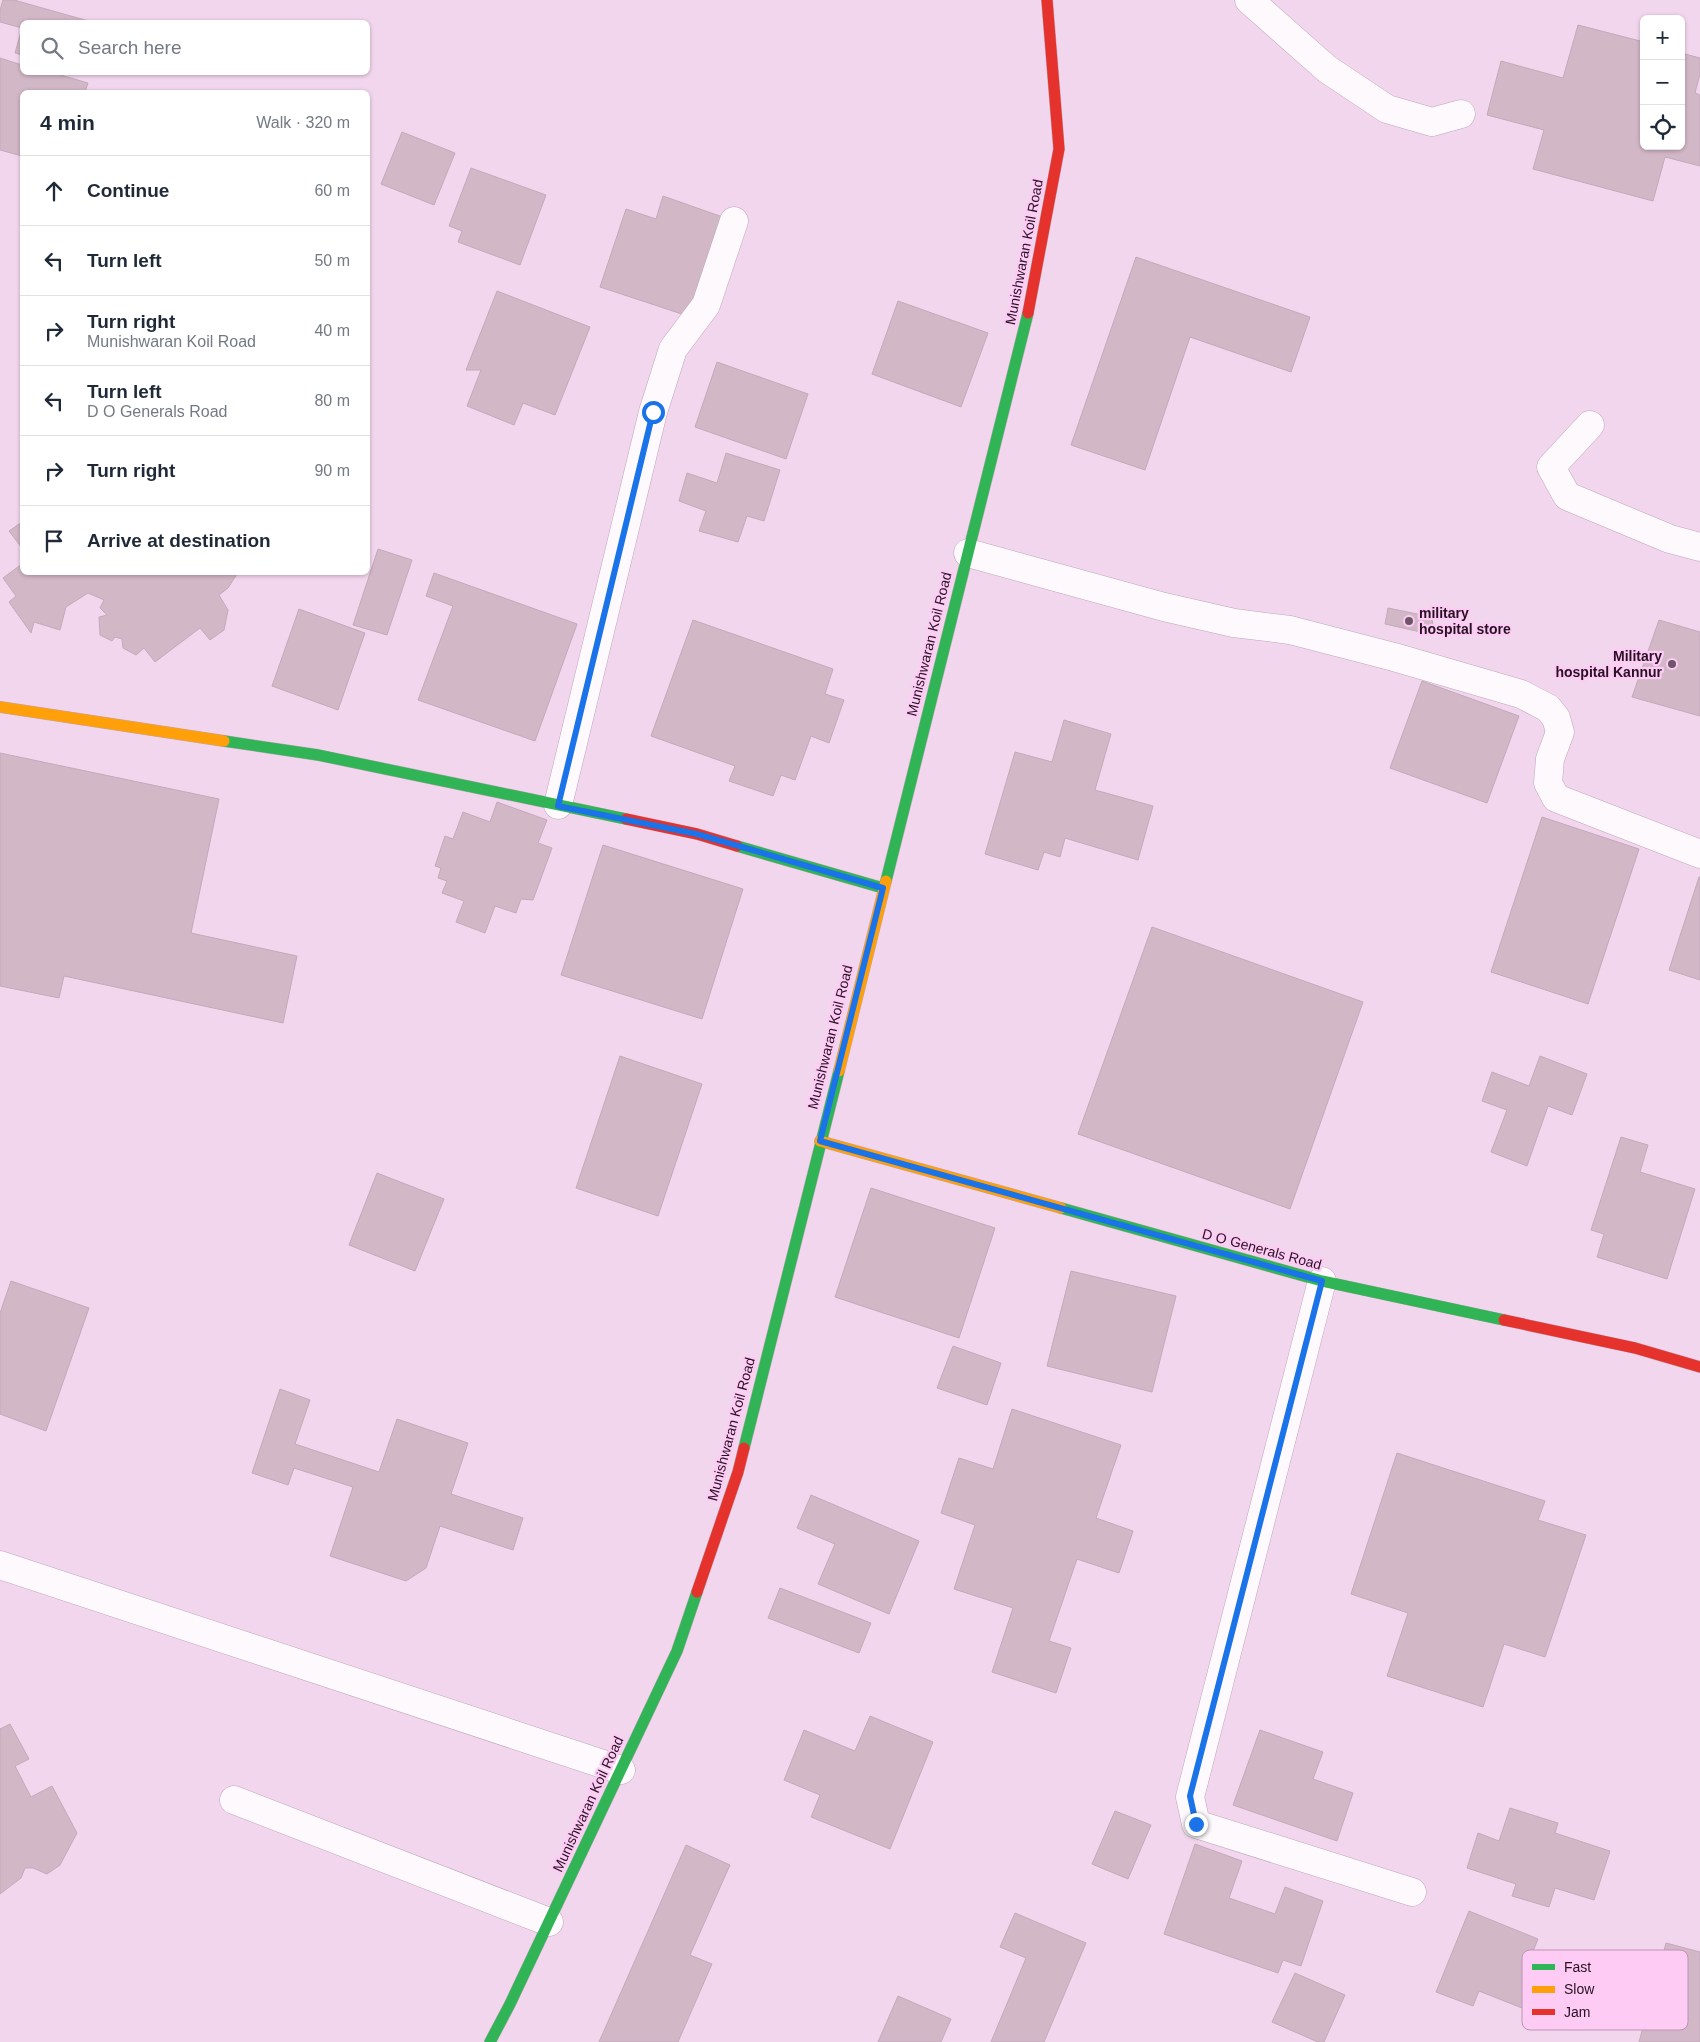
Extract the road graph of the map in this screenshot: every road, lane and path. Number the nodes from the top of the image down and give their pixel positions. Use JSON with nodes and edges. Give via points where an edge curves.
{"nodes":[{"id":1,"x":1047,"y":0,"type":"edge"},
{"id":2,"x":1249,"y":0,"type":"edge"},
{"id":3,"x":1461,"y":114,"type":"dead end"},
{"id":4,"x":734,"y":221,"type":"dead end"},
{"id":5,"x":1590,"y":425,"type":"dead end"},
{"id":6,"x":1700,"y":547,"type":"edge"},
{"id":7,"x":968,"y":553,"type":"junction"},
{"id":8,"x":0,"y":707,"type":"edge"},
{"id":9,"x":558,"y":806,"type":"junction"},
{"id":10,"x":1700,"y":854,"type":"edge"},
{"id":11,"x":883,"y":888,"type":"junction"},
{"id":12,"x":820,"y":1141,"type":"junction"},
{"id":13,"x":1322,"y":1281,"type":"junction"},
{"id":14,"x":1700,"y":1367,"type":"edge"},
{"id":15,"x":0,"y":1565,"type":"edge"},
{"id":16,"x":621,"y":1770,"type":"junction"},
{"id":17,"x":234,"y":1800,"type":"dead end"},
{"id":18,"x":1412,"y":1892,"type":"dead end"},
{"id":19,"x":549,"y":1922,"type":"junction"},
{"id":20,"x":490,"y":2042,"type":"edge"}],
"edges":[{"from":1,"to":7,"type":"main road","name":"Munishwaran Koil Road","via":[[1059,149],[1025,329]]},
{"from":2,"to":3,"type":"street","via":[[1327,69],[1387,109],[1432,122]]},
{"from":4,"to":9,"type":"street","via":[[706,305],[673,349],[653,412]]},
{"from":5,"to":6,"type":"street","via":[[1551,468],[1567,496],[1670,539]]},
{"from":7,"to":10,"type":"street","via":[[1164,607],[1234,623],[1290,630],[1521,694],[1548,708],[1556,718],[1560,732],[1550,759],[1548,783],[1556,798]]},
{"from":7,"to":11,"type":"main road","name":"Munishwaran Koil Road"},
{"from":8,"to":9,"type":"main road","via":[[318,755]]},
{"from":9,"to":11,"type":"main road","via":[[697,834]]},
{"from":11,"to":12,"type":"main road","name":"Munishwaran Koil Road"},
{"from":12,"to":13,"type":"main road","name":"D O Generals Road"},
{"from":12,"to":16,"type":"main road","name":"Munishwaran Koil Road","via":[[738,1472],[677,1651]]},
{"from":13,"to":14,"type":"main road","name":"D O Generals Road","via":[[1635,1348]]},
{"from":13,"to":18,"type":"street","via":[[1190,1796],[1196,1824]]},
{"from":15,"to":16,"type":"street"},
{"from":16,"to":19,"type":"main road","name":"Munishwaran Koil Road"},
{"from":17,"to":19,"type":"street"},
{"from":19,"to":20,"type":"main road","name":"Munishwaran Koil Road"}]}
